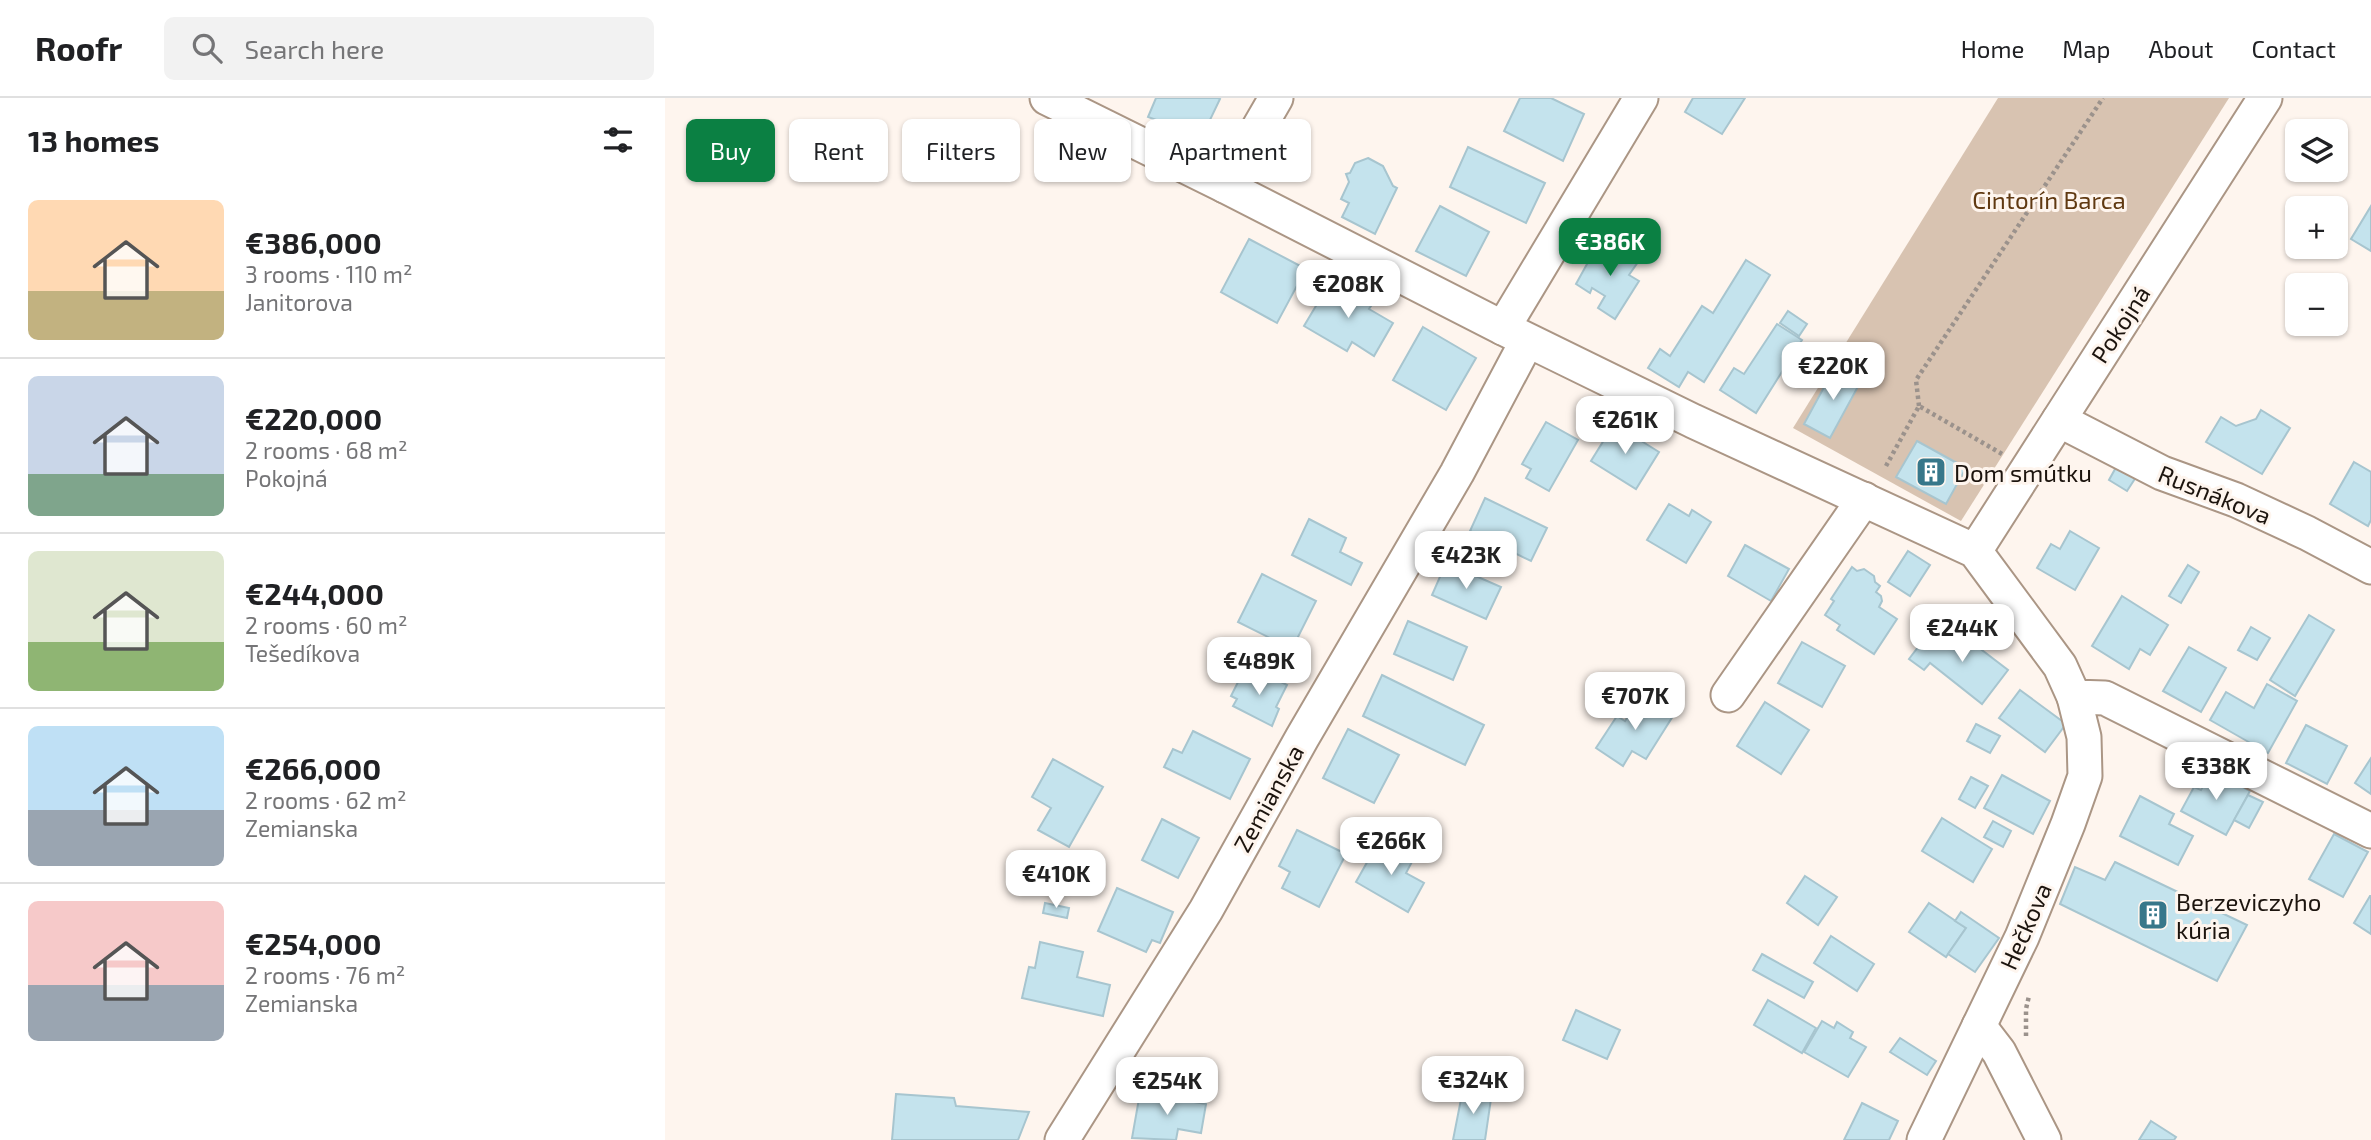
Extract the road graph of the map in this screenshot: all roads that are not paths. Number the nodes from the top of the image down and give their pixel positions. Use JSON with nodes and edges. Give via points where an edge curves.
{"nodes":[{"id":1,"x":1047,"y":98,"type":"edge"},
{"id":2,"x":1276,"y":98,"type":"edge"},
{"id":3,"x":1641,"y":98,"type":"edge"},
{"id":4,"x":2265,"y":98,"type":"edge"},
{"id":5,"x":1225,"y":186,"type":"junction"},
{"id":6,"x":1515,"y":335,"type":"junction"},
{"id":7,"x":2059,"y":420,"type":"junction"},
{"id":8,"x":1864,"y":499,"type":"junction"},
{"id":9,"x":1975,"y":551,"type":"junction"},
{"id":10,"x":2371,"y":567,"type":"edge"},
{"id":11,"x":1728,"y":695,"type":"dead end"},
{"id":12,"x":2074,"y":697,"type":"junction"},
{"id":13,"x":2371,"y":831,"type":"edge"},
{"id":14,"x":1979,"y":1026,"type":"junction"},
{"id":15,"x":1062,"y":1140,"type":"edge"},
{"id":16,"x":1924,"y":1140,"type":"edge"},
{"id":17,"x":2044,"y":1140,"type":"edge"}],
"edges":[{"from":1,"to":5,"type":"street"},
{"from":2,"to":5,"type":"street"},
{"from":3,"to":6,"type":"street","name":"Zemianska"},
{"from":4,"to":7,"type":"street","name":"Pokojná"},
{"from":5,"to":6,"type":"street"},
{"from":6,"to":8,"type":"street"},
{"from":6,"to":15,"type":"street","name":"Zemianska","via":[[1457,473],[1206,910]]},
{"from":7,"to":9,"type":"street","name":"Pokojná"},
{"from":7,"to":10,"type":"street","name":"Rusnákova","via":[[2162,473],[2236,500]]},
{"from":8,"to":9,"type":"street"},
{"from":8,"to":11,"type":"street"},
{"from":9,"to":12,"type":"street","name":"Hečkova","via":[[2060,666]]},
{"from":12,"to":13,"type":"street","via":[[2105,698]]},
{"from":12,"to":14,"type":"street","name":"Hečkova","via":[[2084,737],[2085,776],[2022,937]]},
{"from":14,"to":16,"type":"street","name":"Hečkova"},
{"from":14,"to":17,"type":"street","via":[[1999,1052]]}]}
